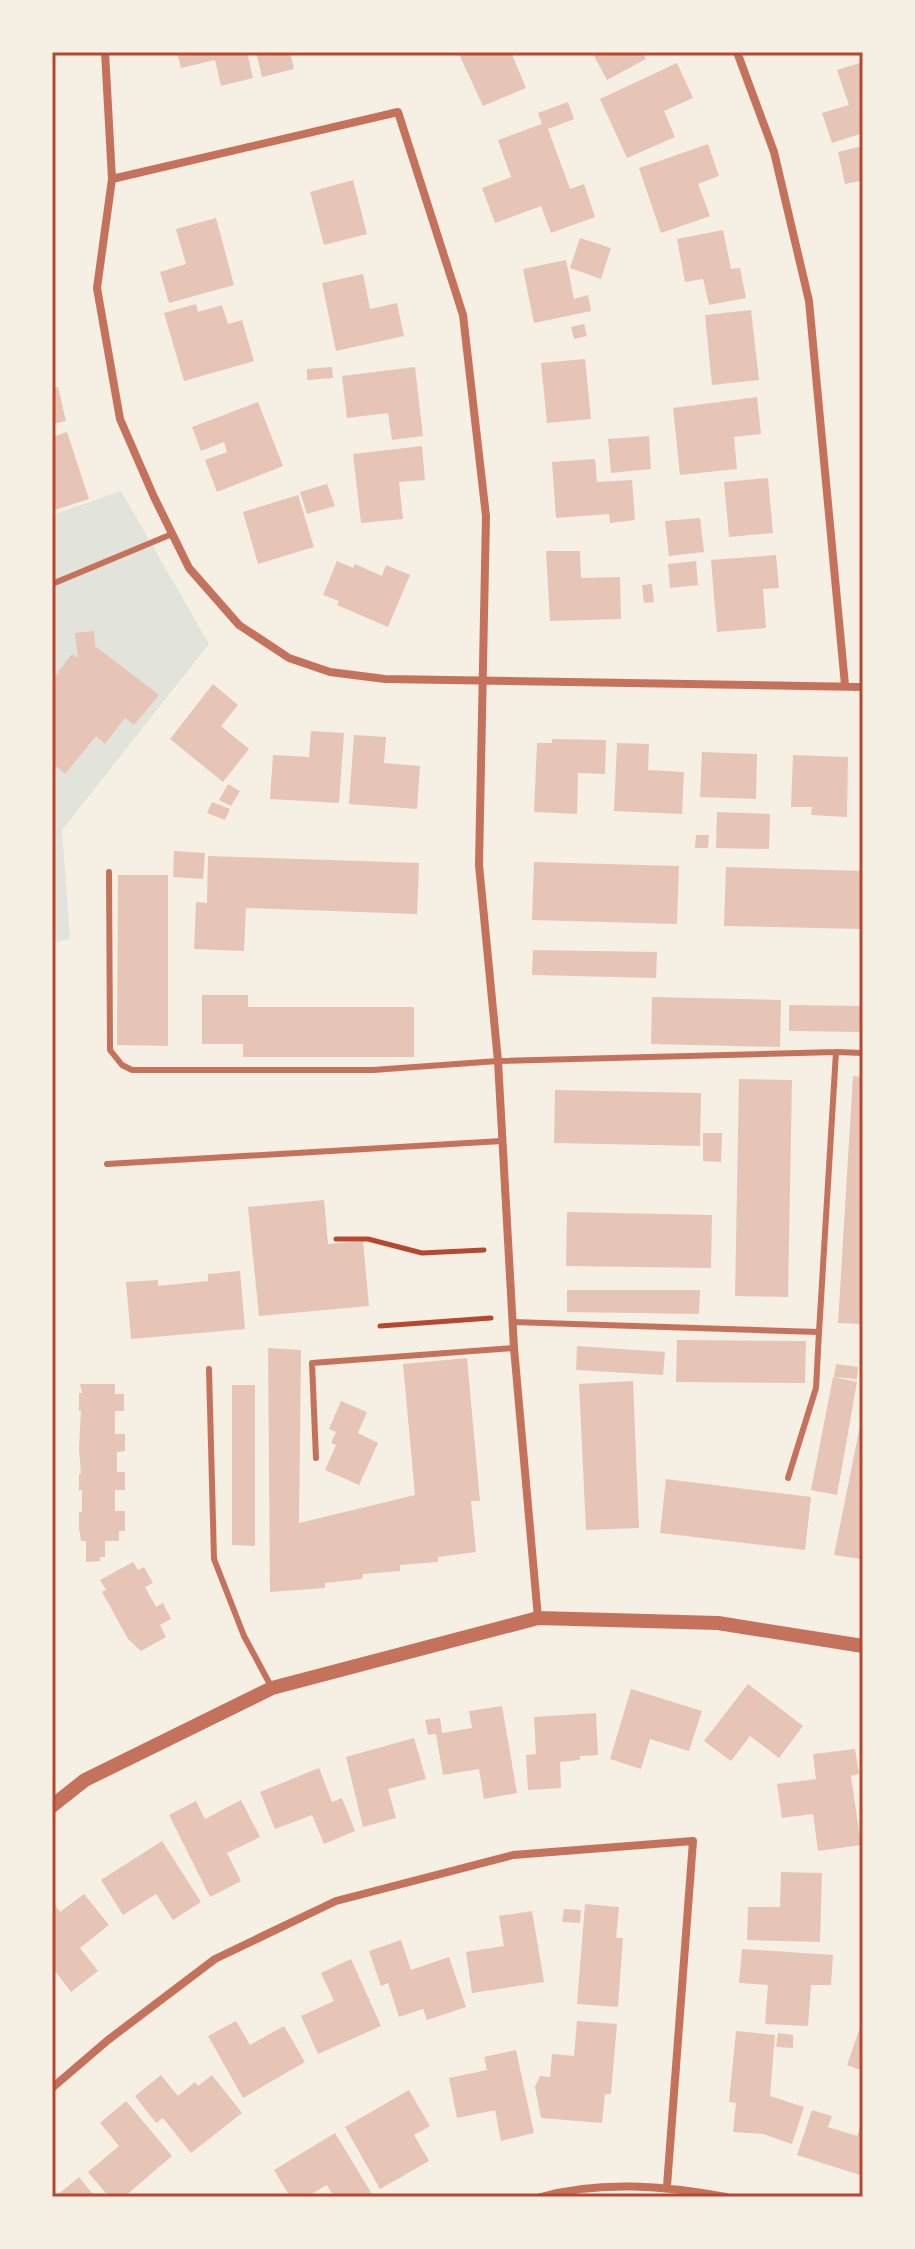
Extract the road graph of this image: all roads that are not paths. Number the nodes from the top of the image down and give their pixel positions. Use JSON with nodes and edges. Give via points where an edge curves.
{"nodes":[{"id":1,"x":105,"y":52,"type":"edge"},
{"id":2,"x":737,"y":52,"type":"edge"},
{"id":3,"x":112,"y":179,"type":"junction"},
{"id":4,"x":172,"y":534,"type":"junction"},
{"id":5,"x":52,"y":584,"type":"edge"},
{"id":6,"x":483,"y":680,"type":"junction"},
{"id":7,"x":845,"y":685,"type":"junction"},
{"id":8,"x":863,"y":687,"type":"edge"},
{"id":9,"x":109,"y":872,"type":"dead end"},
{"id":10,"x":836,"y":1052,"type":"junction"},
{"id":11,"x":863,"y":1053,"type":"edge"},
{"id":12,"x":498,"y":1061,"type":"junction"},
{"id":13,"x":502,"y":1141,"type":"junction"},
{"id":14,"x":107,"y":1164,"type":"dead end"},
{"id":15,"x":513,"y":1322,"type":"junction"},
{"id":16,"x":819,"y":1332,"type":"junction"},
{"id":17,"x":514,"y":1348,"type":"junction"},
{"id":18,"x":209,"y":1369,"type":"dead end"},
{"id":19,"x":316,"y":1458,"type":"dead end"},
{"id":20,"x":788,"y":1478,"type":"dead end"},
{"id":21,"x":538,"y":1618,"type":"junction"},
{"id":22,"x":863,"y":1646,"type":"edge"},
{"id":23,"x":272,"y":1688,"type":"junction"},
{"id":24,"x":52,"y":1806,"type":"edge"},
{"id":25,"x":52,"y":2088,"type":"edge"},
{"id":26,"x":667,"y":2186,"type":"junction"},
{"id":27,"x":541,"y":2197,"type":"edge"},
{"id":28,"x":726,"y":2197,"type":"edge"}],
"edges":[{"from":1,"to":3,"type":"street"},
{"from":2,"to":7,"type":"street","via":[[774,152],[809,301]]},
{"from":3,"to":4,"type":"street","via":[[97,288],[120,419]]},
{"from":3,"to":6,"type":"street","via":[[398,112],[463,315],[486,516]]},
{"from":4,"to":5,"type":"lane"},
{"from":4,"to":6,"type":"street","via":[[189,568],[239,625],[289,658],[330,672],[385,679]]},
{"from":6,"to":7,"type":"street"},
{"from":6,"to":12,"type":"street","via":[[479,865]]},
{"from":7,"to":8,"type":"street"},
{"from":9,"to":12,"type":"lane","via":[[110,1050],[132,1070],[373,1070]]},
{"from":10,"to":11,"type":"lane"},
{"from":10,"to":12,"type":"lane"},
{"from":10,"to":16,"type":"lane"},
{"from":12,"to":13,"type":"street"},
{"from":13,"to":14,"type":"lane"},
{"from":13,"to":15,"type":"street"},
{"from":15,"to":16,"type":"lane"},
{"from":15,"to":17,"type":"street"},
{"from":16,"to":20,"type":"lane","via":[[816,1388]]},
{"from":17,"to":19,"type":"lane","via":[[312,1363]]},
{"from":17,"to":21,"type":"street"},
{"from":18,"to":23,"type":"lane","via":[[214,1559],[244,1636]]},
{"from":21,"to":22,"type":"street","via":[[718,1623]]},
{"from":21,"to":23,"type":"street"},
{"from":23,"to":24,"type":"street","via":[[85,1780]]},
{"from":25,"to":26,"type":"street","via":[[215,1959],[336,1901],[513,1855],[693,1841]]},
{"from":26,"to":27,"type":"street","via":[[567,2190]]},
{"from":26,"to":28,"type":"street"}]}
